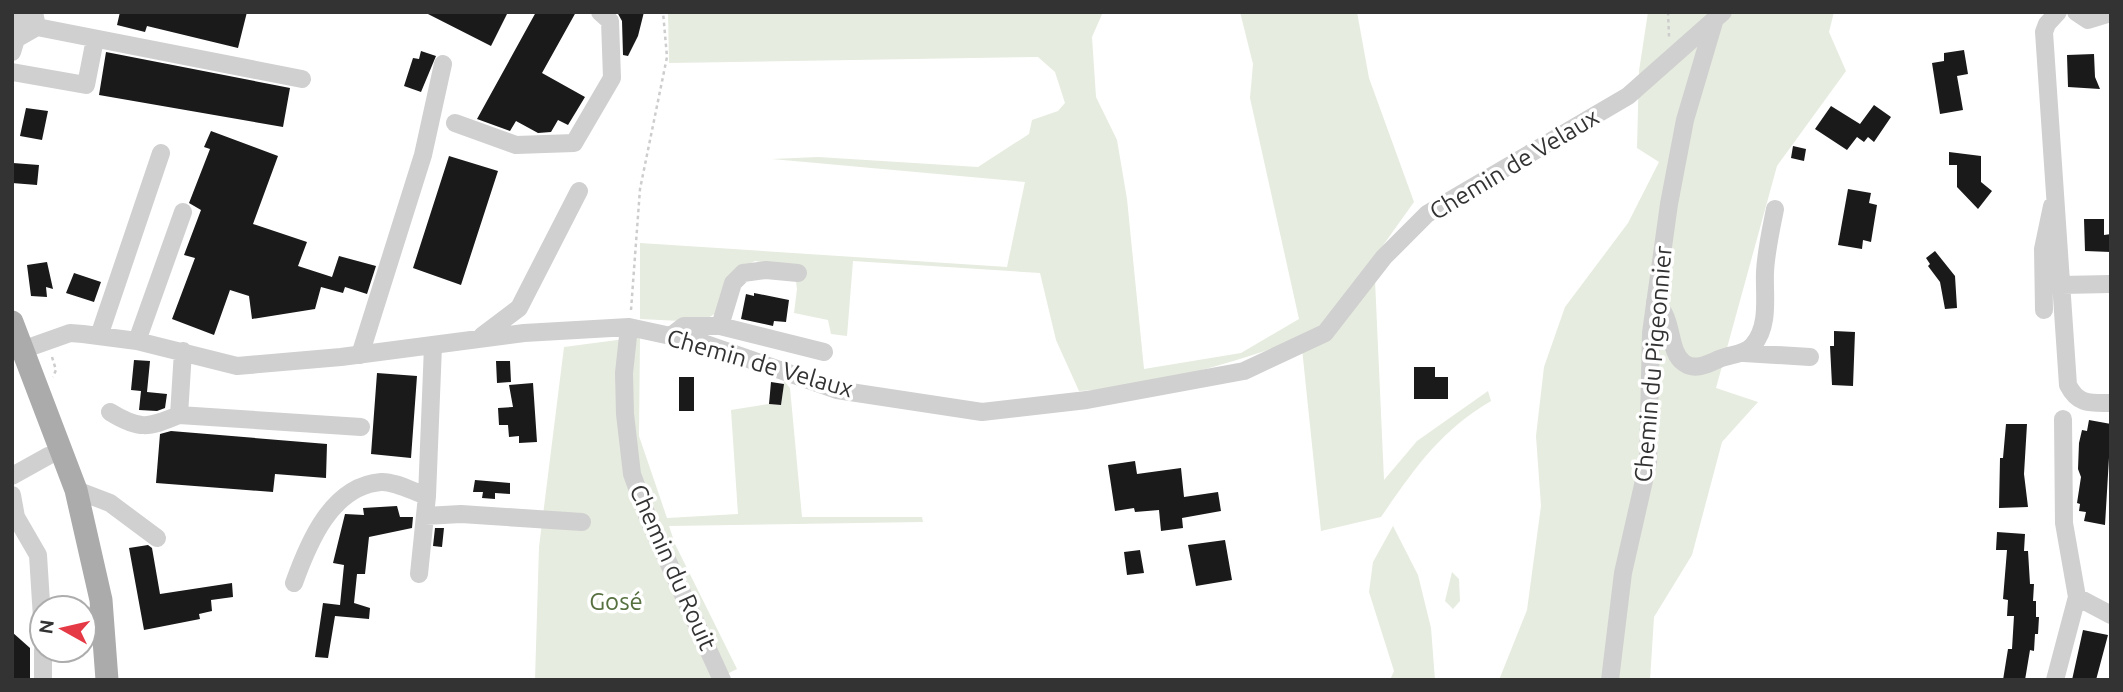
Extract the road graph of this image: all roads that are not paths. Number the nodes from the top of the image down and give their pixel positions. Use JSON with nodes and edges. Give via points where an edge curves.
{"nodes":[{"id":1,"x":600,"y":12,"type":"edge"},
{"id":2,"x":2058,"y":12,"type":"edge"},
{"id":3,"x":2076,"y":12,"type":"edge"},
{"id":4,"x":2111,"y":13,"type":"edge"},
{"id":5,"x":1719,"y":17,"type":"edge"},
{"id":6,"x":25,"y":18,"type":"edge"},
{"id":7,"x":95,"y":39,"type":"junction"},
{"id":8,"x":12,"y":52,"type":"edge"},
{"id":9,"x":443,"y":64,"type":"dead end"},
{"id":10,"x":12,"y":72,"type":"edge"},
{"id":11,"x":302,"y":79,"type":"dead end"},
{"id":12,"x":455,"y":123,"type":"dead end"},
{"id":13,"x":161,"y":152,"type":"dead end"},
{"id":14,"x":579,"y":191,"type":"dead end"},
{"id":15,"x":2056,"y":193,"type":"junction"},
{"id":16,"x":1775,"y":209,"type":"dead end"},
{"id":17,"x":183,"y":212,"type":"dead end"},
{"id":18,"x":798,"y":272,"type":"dead end"},
{"id":19,"x":2111,"y":284,"type":"edge"},
{"id":20,"x":2061,"y":285,"type":"junction"},
{"id":21,"x":1655,"y":302,"type":"junction"},
{"id":22,"x":2044,"y":310,"type":"dead end"},
{"id":23,"x":12,"y":322,"type":"edge"},
{"id":24,"x":720,"y":326,"type":"junction"},
{"id":25,"x":629,"y":327,"type":"junction"},
{"id":26,"x":99,"y":336,"type":"junction"},
{"id":27,"x":671,"y":336,"type":"junction"},
{"id":28,"x":477,"y":339,"type":"junction"},
{"id":29,"x":136,"y":341,"type":"junction"},
{"id":30,"x":433,"y":346,"type":"junction"},
{"id":31,"x":183,"y":351,"type":"junction"},
{"id":32,"x":824,"y":352,"type":"dead end"},
{"id":33,"x":1744,"y":353,"type":"junction"},
{"id":34,"x":360,"y":355,"type":"junction"},
{"id":35,"x":1810,"y":357,"type":"dead end"},
{"id":36,"x":17,"y":358,"type":"edge"},
{"id":37,"x":2111,"y":403,"type":"edge"},
{"id":38,"x":110,"y":412,"type":"dead end"},
{"id":39,"x":179,"y":415,"type":"junction"},
{"id":40,"x":2063,"y":419,"type":"dead end"},
{"id":41,"x":361,"y":427,"type":"dead end"},
{"id":42,"x":48,"y":456,"type":"junction"},
{"id":43,"x":12,"y":475,"type":"edge"},
{"id":44,"x":76,"y":489,"type":"junction"},
{"id":45,"x":12,"y":495,"type":"edge"},
{"id":46,"x":427,"y":496,"type":"junction"},
{"id":47,"x":425,"y":516,"type":"junction"},
{"id":48,"x":582,"y":522,"type":"dead end"},
{"id":49,"x":157,"y":538,"type":"dead end"},
{"id":50,"x":419,"y":574,"type":"dead end"},
{"id":51,"x":294,"y":583,"type":"dead end"},
{"id":52,"x":40,"y":594,"type":"edge"},
{"id":53,"x":87,"y":594,"type":"edge"},
{"id":54,"x":89,"y":594,"type":"edge"},
{"id":55,"x":2077,"y":597,"type":"junction"},
{"id":56,"x":2111,"y":615,"type":"edge"},
{"id":57,"x":98,"y":642,"type":"edge"},
{"id":58,"x":107,"y":680,"type":"edge"},
{"id":59,"x":722,"y":680,"type":"edge"},
{"id":60,"x":1610,"y":680,"type":"edge"},
{"id":61,"x":2055,"y":680,"type":"edge"}],
"edges":[{"from":1,"to":12,"type":"street","via":[[610,21],[612,78],[574,143],[516,145]]},
{"from":2,"to":15,"type":"street","via":[[2044,32]]},
{"from":3,"to":4,"type":"street","via":[[2088,20]]},
{"from":5,"to":21,"type":"street","name":"Chemin du Pigeonnier","via":[[1685,120]]},
{"from":5,"to":27,"type":"street","name":"Chemin de Velaux","via":[[1628,96],[1427,214],[1384,257],[1325,333],[1244,371],[1087,400],[982,412],[837,390]]},
{"from":6,"to":7,"type":"street"},
{"from":6,"to":8,"type":"street"},
{"from":7,"to":10,"type":"street","via":[[86,85]]},
{"from":7,"to":11,"type":"street"},
{"from":9,"to":34,"type":"street","via":[[424,155]]},
{"from":13,"to":26,"type":"street"},
{"from":14,"to":28,"type":"street","via":[[519,308]]},
{"from":15,"to":20,"type":"street"},
{"from":15,"to":22,"type":"street","via":[[2043,248]]},
{"from":16,"to":33,"type":"street","via":[[1764,317],[1754,345]]},
{"from":17,"to":29,"type":"street"},
{"from":18,"to":24,"type":"street","via":[[743,272],[733,284]]},
{"from":19,"to":20,"type":"street"},
{"from":20,"to":37,"type":"street","via":[[2068,385],[2083,403]]},
{"from":21,"to":33,"type":"street","via":[[1666,311],[1676,353],[1683,362],[1705,366]]},
{"from":21,"to":60,"type":"street","name":"Chemin du Pigeonnier","via":[[1648,463],[1623,573]]},
{"from":23,"to":36,"type":"main road"},
{"from":24,"to":27,"type":"street","via":[[684,326]]},
{"from":24,"to":32,"type":"street"},
{"from":25,"to":27,"type":"street","name":"Chemin de Velaux"},
{"from":25,"to":28,"type":"street","name":"Chemin de Velaux"},
{"from":25,"to":59,"type":"street","name":"Chemin du Rouit","via":[[624,373],[632,474]]},
{"from":26,"to":29,"type":"street","name":"Chemin de Velaux"},
{"from":26,"to":36,"type":"street","name":"Chemin de Velaux","via":[[70,333]]},
{"from":28,"to":30,"type":"street","name":"Chemin de Velaux"},
{"from":29,"to":31,"type":"street","name":"Chemin de Velaux"},
{"from":30,"to":34,"type":"street","name":"Chemin de Velaux"},
{"from":30,"to":46,"type":"street"},
{"from":31,"to":34,"type":"street","name":"Chemin de Velaux","via":[[237,366]]},
{"from":31,"to":39,"type":"street"},
{"from":33,"to":35,"type":"street"},
{"from":36,"to":42,"type":"main road"},
{"from":36,"to":44,"type":"main road"},
{"from":38,"to":39,"type":"street","via":[[141,427]]},
{"from":39,"to":41,"type":"street"},
{"from":40,"to":55,"type":"street","via":[[2064,523]]},
{"from":42,"to":43,"type":"street"},
{"from":42,"to":53,"type":"main road"},
{"from":44,"to":49,"type":"street","via":[[110,503]]},
{"from":44,"to":54,"type":"main road"},
{"from":45,"to":52,"type":"street","via":[[16,517],[38,555]]},
{"from":46,"to":47,"type":"street"},
{"from":46,"to":51,"type":"street","via":[[382,481],[354,490],[330,510],[306,550]]},
{"from":47,"to":48,"type":"street"},
{"from":47,"to":50,"type":"street"},
{"from":55,"to":56,"type":"street"},
{"from":55,"to":61,"type":"street"},
{"from":57,"to":58,"type":"main road"}]}
